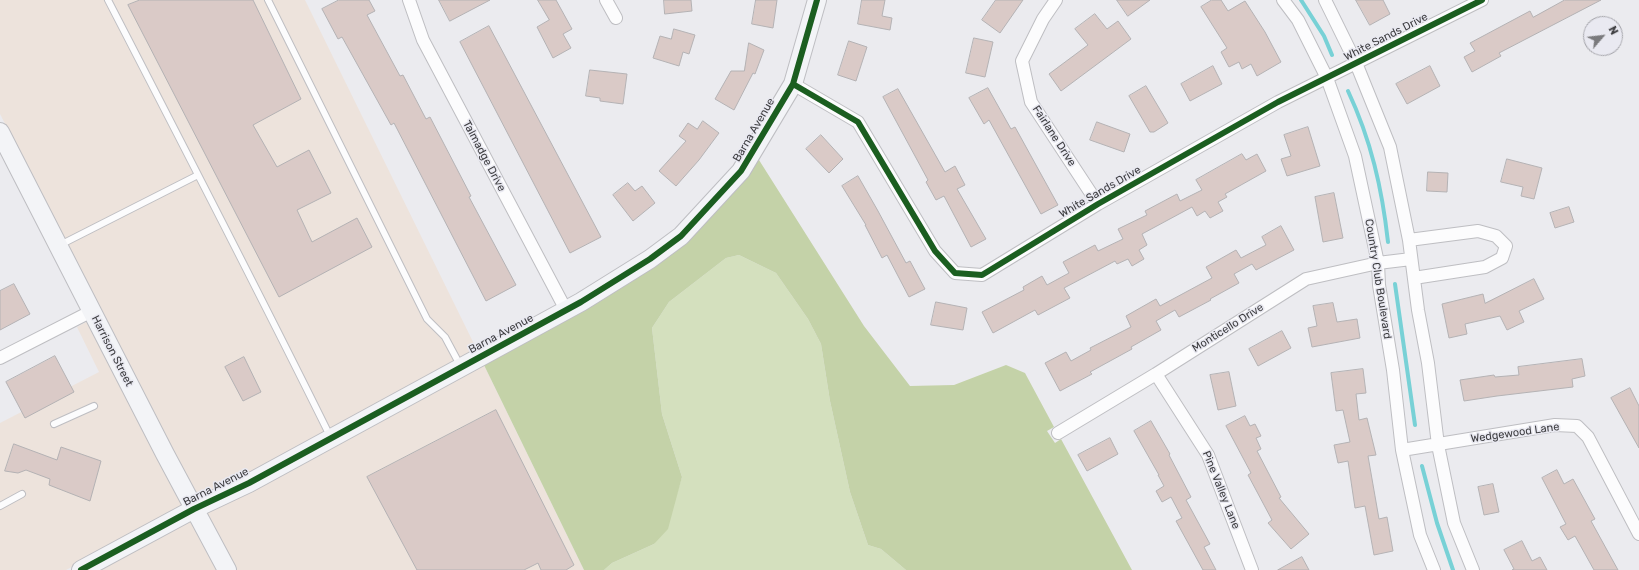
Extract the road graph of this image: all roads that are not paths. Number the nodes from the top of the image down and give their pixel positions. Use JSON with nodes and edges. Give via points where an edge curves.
{"nodes":[{"id":1,"x":108,"y":0,"type":"edge"},
{"id":2,"x":268,"y":0,"type":"edge"},
{"id":3,"x":409,"y":0,"type":"edge"},
{"id":4,"x":606,"y":0,"type":"edge"},
{"id":5,"x":817,"y":0,"type":"edge"},
{"id":6,"x":1056,"y":0,"type":"edge"},
{"id":7,"x":1283,"y":0,"type":"edge"},
{"id":8,"x":1325,"y":0,"type":"edge"},
{"id":9,"x":1482,"y":0,"type":"edge"},
{"id":10,"x":616,"y":18,"type":"dead end"},
{"id":11,"x":1356,"y":63,"type":"junction"},
{"id":12,"x":1327,"y":78,"type":"junction"},
{"id":13,"x":793,"y":84,"type":"junction"},
{"id":14,"x":0,"y":132,"type":"edge"},
{"id":15,"x":198,"y":175,"type":"junction"},
{"id":16,"x":1098,"y":204,"type":"junction"},
{"id":17,"x":1408,"y":240,"type":"junction"},
{"id":18,"x":58,"y":246,"type":"junction"},
{"id":19,"x":1411,"y":259,"type":"junction"},
{"id":20,"x":1378,"y":263,"type":"junction"},
{"id":21,"x":1414,"y":278,"type":"junction"},
{"id":22,"x":566,"y":310,"type":"junction"},
{"id":23,"x":92,"y":311,"type":"junction"},
{"id":24,"x":0,"y":358,"type":"edge"},
{"id":25,"x":461,"y":367,"type":"junction"},
{"id":26,"x":1156,"y":374,"type":"junction"},
{"id":27,"x":94,"y":406,"type":"dead end"},
{"id":28,"x":54,"y":424,"type":"dead end"},
{"id":29,"x":1058,"y":433,"type":"dead end"},
{"id":30,"x":331,"y":437,"type":"junction"},
{"id":31,"x":1438,"y":445,"type":"junction"},
{"id":32,"x":1402,"y":450,"type":"junction"},
{"id":33,"x":22,"y":494,"type":"dead end"},
{"id":34,"x":0,"y":506,"type":"edge"},
{"id":35,"x":194,"y":509,"type":"junction"},
{"id":36,"x":1639,"y":534,"type":"edge"},
{"id":37,"x":81,"y":570,"type":"edge"},
{"id":38,"x":227,"y":570,"type":"edge"},
{"id":39,"x":1252,"y":570,"type":"edge"},
{"id":40,"x":1434,"y":570,"type":"edge"},
{"id":41,"x":1473,"y":570,"type":"edge"}],
"edges":[{"from":1,"to":15,"type":"lane"},
{"from":2,"to":25,"type":"lane","via":[[427,319],[445,337]]},
{"from":3,"to":22,"type":"street","name":"Talmadge Drive","via":[[423,40]]},
{"from":4,"to":10,"type":"street"},
{"from":5,"to":13,"type":"street","name":"Barna Avenue"},
{"from":6,"to":16,"type":"street","name":"Fairlane Drive","via":[[1043,19],[1022,61],[1031,102]]},
{"from":7,"to":12,"type":"street","name":"Country Club Boulevard","via":[[1298,20]]},
{"from":8,"to":11,"type":"street"},
{"from":9,"to":11,"type":"street","name":"White Sands Drive"},
{"from":11,"to":12,"type":"street","name":"White Sands Drive"},
{"from":11,"to":17,"type":"street","via":[[1390,147]]},
{"from":12,"to":16,"type":"street","name":"White Sands Drive","via":[[1278,102]]},
{"from":12,"to":20,"type":"street","name":"Country Club Boulevard","via":[[1355,156]]},
{"from":13,"to":16,"type":"street","name":"White Sands Drive","via":[[858,122],[935,251],[955,273],[982,275]]},
{"from":13,"to":22,"type":"street","name":"Barna Avenue","via":[[741,171],[681,236],[650,259]]},
{"from":14,"to":18,"type":"street","name":"Harrison Street"},
{"from":15,"to":18,"type":"lane"},
{"from":15,"to":30,"type":"lane"},
{"from":17,"to":19,"type":"street"},
{"from":17,"to":21,"type":"street","via":[[1478,231],[1496,236],[1506,246],[1502,258],[1485,267]]},
{"from":18,"to":23,"type":"street","name":"Harrison Street"},
{"from":19,"to":20,"type":"street","name":"Monticello Drive"},
{"from":19,"to":21,"type":"street"},
{"from":20,"to":26,"type":"street","name":"Monticello Drive","via":[[1306,279]]},
{"from":20,"to":32,"type":"street","name":"Country Club Boulevard"},
{"from":21,"to":31,"type":"street"},
{"from":22,"to":25,"type":"street","name":"Barna Avenue"},
{"from":23,"to":24,"type":"street"},
{"from":23,"to":35,"type":"street","name":"Harrison Street"},
{"from":25,"to":30,"type":"street","name":"Barna Avenue"},
{"from":26,"to":29,"type":"street","name":"Monticello Drive"},
{"from":26,"to":39,"type":"street","name":"Pine Valley Lane","via":[[1208,455]]},
{"from":27,"to":28,"type":"lane"},
{"from":30,"to":35,"type":"street","name":"Barna Avenue","via":[[249,483]]},
{"from":31,"to":32,"type":"street","name":"Wedgewood Lane"},
{"from":31,"to":36,"type":"street","name":"Wedgewood Lane","via":[[1555,425],[1577,426],[1588,437]]},
{"from":31,"to":41,"type":"street","via":[[1454,523]]},
{"from":32,"to":40,"type":"street","name":"Country Club Boulevard","via":[[1420,535]]},
{"from":33,"to":34,"type":"lane"},
{"from":35,"to":37,"type":"street","name":"Barna Avenue"},
{"from":35,"to":38,"type":"street","name":"Harrison Street"}]}
